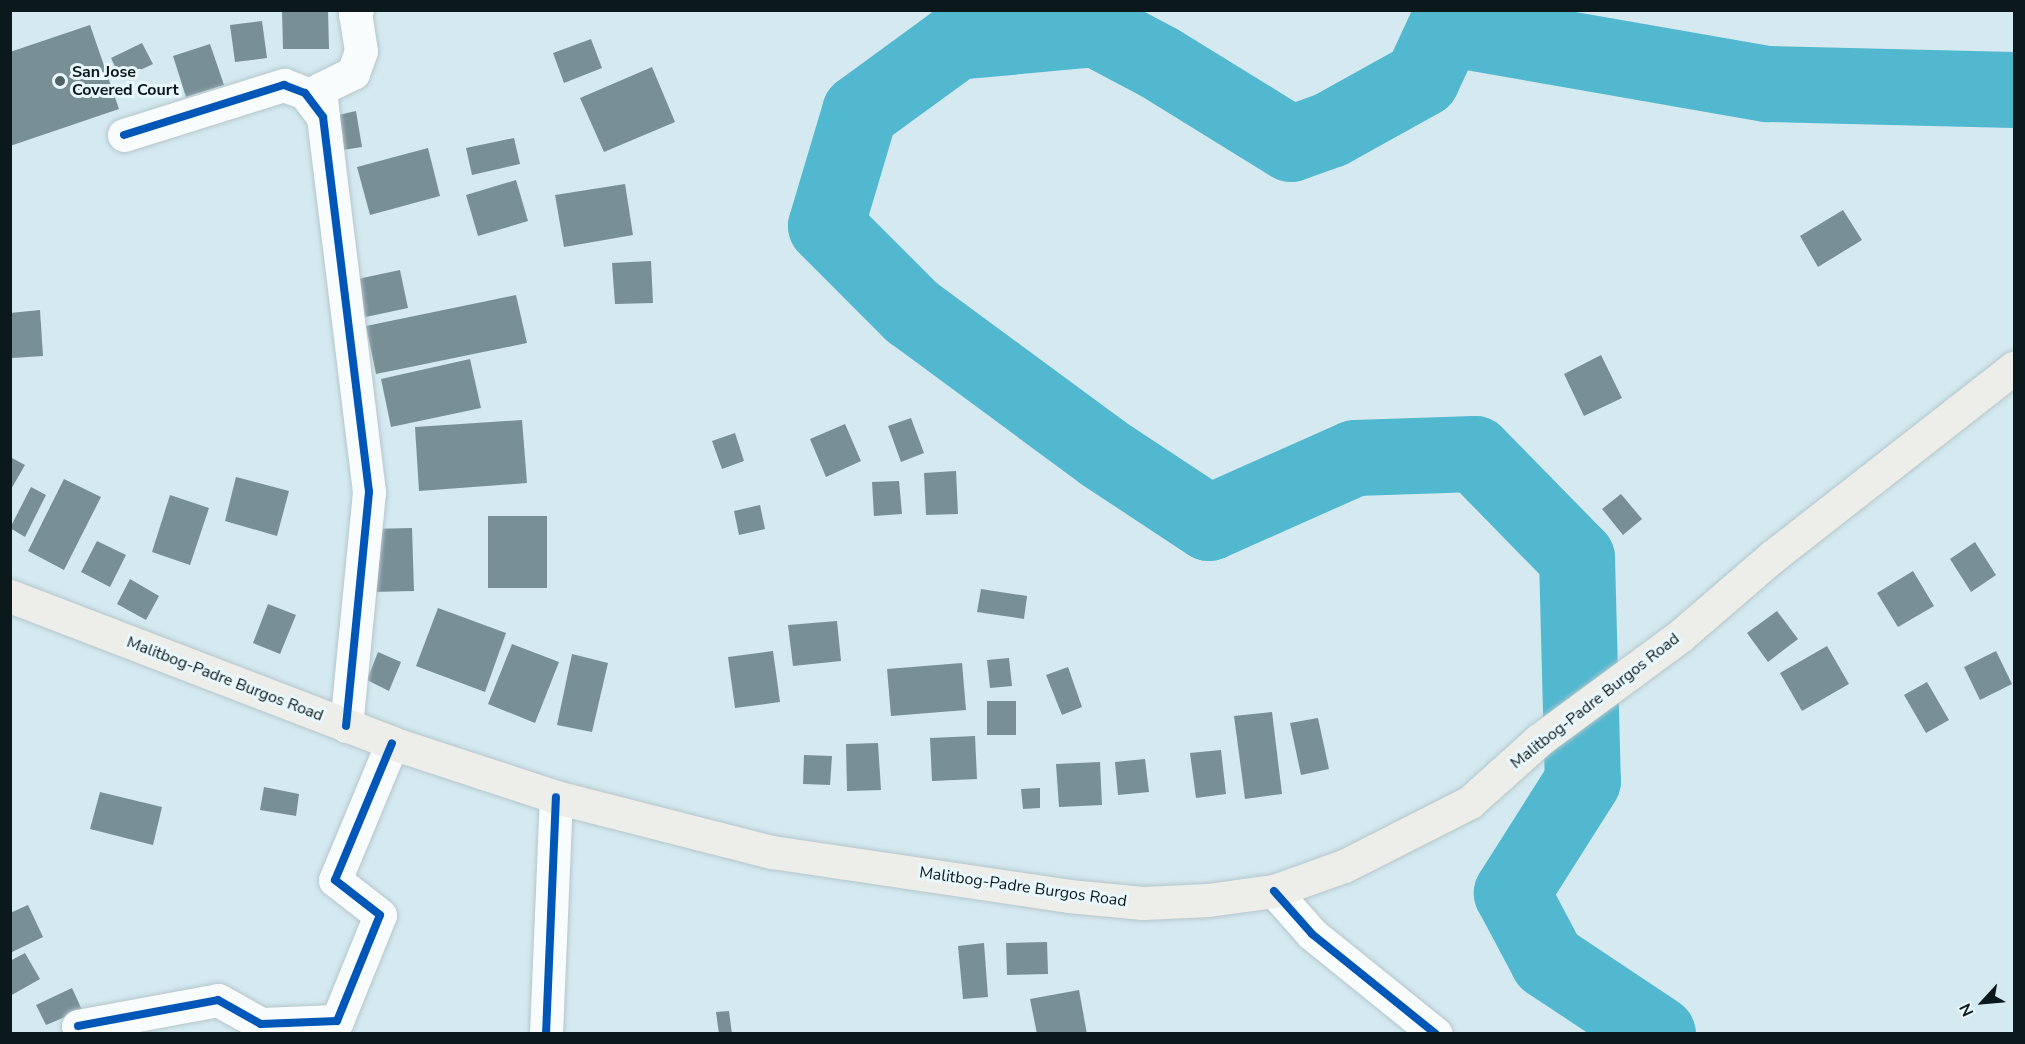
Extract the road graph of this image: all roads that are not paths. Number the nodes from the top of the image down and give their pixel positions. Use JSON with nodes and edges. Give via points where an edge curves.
{"nodes":[{"id":1,"x":357,"y":10,"type":"edge"},
{"id":2,"x":323,"y":117,"type":"junction"},
{"id":3,"x":124,"y":135,"type":"dead end"},
{"id":4,"x":2014,"y":368,"type":"edge"},
{"id":5,"x":10,"y":596,"type":"edge"},
{"id":6,"x":346,"y":726,"type":"junction"},
{"id":7,"x":392,"y":743,"type":"junction"},
{"id":8,"x":556,"y":797,"type":"junction"},
{"id":9,"x":1274,"y":891,"type":"junction"},
{"id":10,"x":78,"y":1026,"type":"dead end"},
{"id":11,"x":546,"y":1034,"type":"edge"},
{"id":12,"x":1436,"y":1034,"type":"edge"}],
"edges":[{"from":1,"to":2,"type":"street","via":[[361,51],[353,73],[320,89]]},
{"from":2,"to":3,"type":"street","via":[[305,93],[284,85]]},
{"from":2,"to":6,"type":"street","via":[[369,492]]},
{"from":4,"to":9,"type":"main road","name":"Malitbog-Padre Burgos Road","via":[[1773,556],[1680,636],[1539,740],[1470,802],[1344,867]]},
{"from":5,"to":6,"type":"main road","name":"Malitbog-Padre Burgos Road"},
{"from":6,"to":7,"type":"main road","name":"Malitbog-Padre Burgos Road"},
{"from":7,"to":8,"type":"main road","name":"Malitbog-Padre Burgos Road"},
{"from":7,"to":10,"type":"street","via":[[335,880],[380,915],[337,1021],[261,1024],[218,1000]]},
{"from":8,"to":9,"type":"main road","name":"Malitbog-Padre Burgos Road","via":[[772,852],[1069,896],[1143,903]]},
{"from":8,"to":11,"type":"street"},
{"from":9,"to":12,"type":"street","via":[[1312,934]]}]}
